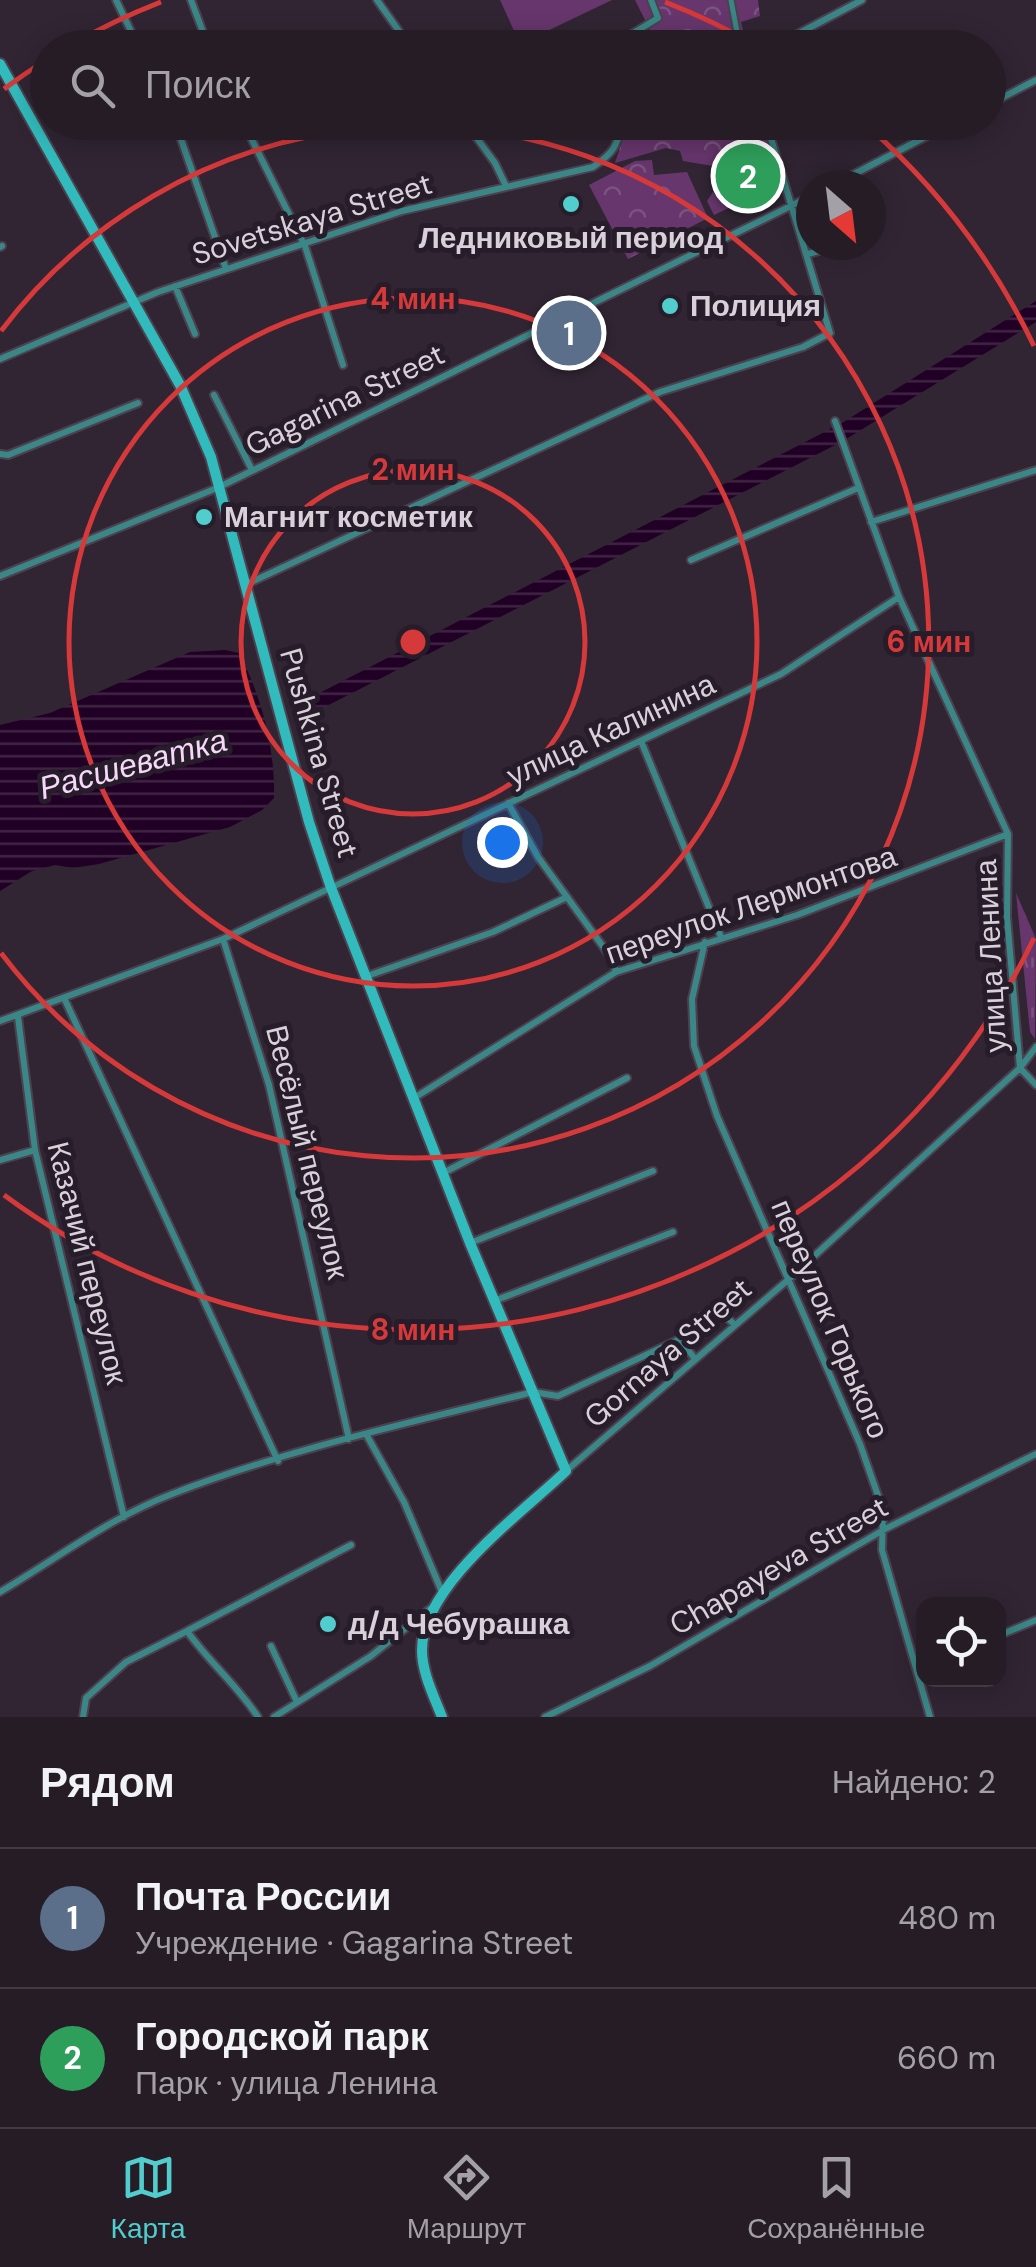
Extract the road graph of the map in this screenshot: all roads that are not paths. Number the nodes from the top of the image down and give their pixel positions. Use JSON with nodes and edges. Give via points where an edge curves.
{"nodes":[{"id":1,"x":116,"y":0,"type":"edge"},
{"id":2,"x":191,"y":0,"type":"edge"},
{"id":3,"x":377,"y":0,"type":"edge"},
{"id":4,"x":651,"y":0,"type":"edge"},
{"id":5,"x":731,"y":0,"type":"edge"},
{"id":6,"x":862,"y":0,"type":"edge"},
{"id":7,"x":130,"y":30,"type":"edge"},
{"id":8,"x":202,"y":30,"type":"edge"},
{"id":9,"x":398,"y":30,"type":"edge"},
{"id":10,"x":638,"y":30,"type":"edge"},
{"id":11,"x":737,"y":30,"type":"edge"},
{"id":12,"x":804,"y":30,"type":"edge"},
{"id":13,"x":0,"y":64,"type":"edge"},
{"id":14,"x":1036,"y":80,"type":"edge"},
{"id":15,"x":1006,"y":95,"type":"edge"},
{"id":16,"x":30,"y":117,"type":"edge"},
{"id":17,"x":43,"y":140,"type":"edge"},
{"id":18,"x":180,"y":140,"type":"edge"},
{"id":19,"x":252,"y":140,"type":"edge"},
{"id":20,"x":478,"y":140,"type":"edge"},
{"id":21,"x":613,"y":140,"type":"edge"},
{"id":22,"x":771,"y":140,"type":"edge"},
{"id":23,"x":919,"y":140,"type":"edge"},
{"id":24,"x":862,"y":170,"type":"edge"},
{"id":25,"x":506,"y":186,"type":"junction"},
{"id":26,"x":796,"y":205,"type":"edge"},
{"id":27,"x":790,"y":208,"type":"junction"},
{"id":28,"x":796,"y":223,"type":"edge"},
{"id":29,"x":305,"y":246,"type":"junction"},
{"id":30,"x":810,"y":260,"type":"edge"},
{"id":31,"x":226,"y":269,"type":"junction"},
{"id":32,"x":175,"y":286,"type":"junction"},
{"id":33,"x":134,"y":301,"type":"junction"},
{"id":34,"x":195,"y":334,"type":"dead end"},
{"id":35,"x":0,"y":359,"type":"edge"},
{"id":36,"x":343,"y":365,"type":"dead end"},
{"id":37,"x":214,"y":395,"type":"dead end"},
{"id":38,"x":138,"y":403,"type":"dead end"},
{"id":39,"x":834,"y":422,"type":"dead end"},
{"id":40,"x":0,"y":454,"type":"edge"},
{"id":41,"x":252,"y":470,"type":"junction"},
{"id":42,"x":1036,"y":470,"type":"edge"},
{"id":43,"x":217,"y":488,"type":"junction"},
{"id":44,"x":858,"y":488,"type":"junction"},
{"id":45,"x":872,"y":522,"type":"junction"},
{"id":46,"x":691,"y":560,"type":"dead end"},
{"id":47,"x":0,"y":576,"type":"edge"},
{"id":48,"x":248,"y":584,"type":"junction"},
{"id":49,"x":900,"y":597,"type":"junction"},
{"id":50,"x":641,"y":741,"type":"junction"},
{"id":51,"x":508,"y":803,"type":"junction"},
{"id":52,"x":1008,"y":834,"type":"junction"},
{"id":53,"x":330,"y":884,"type":"junction"},
{"id":54,"x":565,"y":898,"type":"junction"},
{"id":55,"x":721,"y":937,"type":"junction"},
{"id":56,"x":223,"y":938,"type":"junction"},
{"id":57,"x":705,"y":942,"type":"junction"},
{"id":58,"x":616,"y":972,"type":"junction"},
{"id":59,"x":366,"y":976,"type":"junction"},
{"id":60,"x":65,"y":1000,"type":"junction"},
{"id":61,"x":18,"y":1017,"type":"junction"},
{"id":62,"x":0,"y":1020,"type":"edge"},
{"id":63,"x":1036,"y":1047,"type":"edge"},
{"id":64,"x":1020,"y":1068,"type":"junction"},
{"id":65,"x":627,"y":1078,"type":"dead end"},
{"id":66,"x":1036,"y":1086,"type":"edge"},
{"id":67,"x":414,"y":1098,"type":"junction"},
{"id":68,"x":35,"y":1150,"type":"junction"},
{"id":69,"x":0,"y":1160,"type":"edge"},
{"id":70,"x":652,"y":1171,"type":"dead end"},
{"id":71,"x":443,"y":1173,"type":"junction"},
{"id":72,"x":673,"y":1232,"type":"dead end"},
{"id":73,"x":470,"y":1243,"type":"junction"},
{"id":74,"x":789,"y":1279,"type":"junction"},
{"id":75,"x":738,"y":1292,"type":"dead end"},
{"id":76,"x":494,"y":1301,"type":"junction"},
{"id":77,"x":716,"y":1308,"type":"junction"},
{"id":78,"x":734,"y":1324,"type":"junction"},
{"id":79,"x":680,"y":1339,"type":"junction"},
{"id":80,"x":696,"y":1359,"type":"junction"},
{"id":81,"x":533,"y":1392,"type":"junction"},
{"id":82,"x":366,"y":1434,"type":"junction"},
{"id":83,"x":350,"y":1439,"type":"junction"},
{"id":84,"x":1036,"y":1454,"type":"edge"},
{"id":85,"x":278,"y":1461,"type":"junction"},
{"id":86,"x":566,"y":1471,"type":"junction"},
{"id":87,"x":124,"y":1517,"type":"junction"},
{"id":88,"x":886,"y":1529,"type":"junction"},
{"id":89,"x":351,"y":1545,"type":"dead end"},
{"id":90,"x":0,"y":1592,"type":"edge"},
{"id":91,"x":442,"y":1592,"type":"junction"},
{"id":92,"x":432,"y":1608,"type":"junction"},
{"id":93,"x":1036,"y":1620,"type":"edge"},
{"id":94,"x":186,"y":1631,"type":"junction"},
{"id":95,"x":1006,"y":1633,"type":"edge"},
{"id":96,"x":271,"y":1646,"type":"dead end"},
{"id":97,"x":297,"y":1702,"type":"junction"},
{"id":98,"x":83,"y":1717,"type":"edge"},
{"id":99,"x":258,"y":1717,"type":"edge"},
{"id":100,"x":274,"y":1717,"type":"edge"},
{"id":101,"x":442,"y":1717,"type":"edge"},
{"id":102,"x":544,"y":1717,"type":"edge"},
{"id":103,"x":930,"y":1717,"type":"edge"}],
"edges":[{"from":1,"to":7,"type":"street"},
{"from":2,"to":8,"type":"street"},
{"from":3,"to":9,"type":"street"},
{"from":4,"to":10,"type":"street","via":[[658,18]]},
{"from":5,"to":11,"type":"street"},
{"from":6,"to":12,"type":"street"},
{"from":13,"to":16,"type":"main road","name":"Pushkina Street"},
{"from":14,"to":15,"type":"street"},
{"from":17,"to":33,"type":"main road","name":"Pushkina Street"},
{"from":18,"to":31,"type":"street"},
{"from":19,"to":29,"type":"street"},
{"from":20,"to":25,"type":"street"},
{"from":21,"to":25,"type":"street","name":"Sovetskaya Street","via":[[610,154],[593,167]]},
{"from":22,"to":27,"type":"street"},
{"from":23,"to":24,"type":"street"},
{"from":25,"to":29,"type":"street","name":"Sovetskaya Street","via":[[402,211]]},
{"from":26,"to":27,"type":"street","name":"Gagarina Street"},
{"from":27,"to":28,"type":"street"},
{"from":27,"to":41,"type":"street","name":"Gagarina Street"},
{"from":29,"to":31,"type":"street","name":"Sovetskaya Street"},
{"from":29,"to":36,"type":"street"},
{"from":30,"to":48,"type":"street","via":[[830,333],[660,392]]},
{"from":31,"to":32,"type":"street","name":"Sovetskaya Street"},
{"from":32,"to":33,"type":"street","name":"Sovetskaya Street"},
{"from":32,"to":34,"type":"street"},
{"from":33,"to":35,"type":"street","name":"Sovetskaya Street"},
{"from":33,"to":43,"type":"main road","name":"Pushkina Street","via":[[180,385]]},
{"from":37,"to":41,"type":"street"},
{"from":38,"to":40,"type":"street"},
{"from":39,"to":44,"type":"street","name":"улица Ленина"},
{"from":41,"to":43,"type":"street","name":"Gagarina Street"},
{"from":42,"to":45,"type":"street"},
{"from":43,"to":47,"type":"street","name":"Gagarina Street"},
{"from":43,"to":48,"type":"main road","name":"Pushkina Street"},
{"from":44,"to":45,"type":"street","name":"улица Ленина"},
{"from":44,"to":46,"type":"street"},
{"from":45,"to":49,"type":"street","name":"улица Ленина"},
{"from":48,"to":53,"type":"main road","name":"Pushkina Street"},
{"from":49,"to":50,"type":"street","name":"улица Калинина","via":[[781,674]]},
{"from":49,"to":52,"type":"street","name":"улица Ленина"},
{"from":50,"to":51,"type":"street","name":"улица Калинина"},
{"from":50,"to":55,"type":"street"},
{"from":51,"to":53,"type":"street","name":"улица Калинина"},
{"from":51,"to":54,"type":"street"},
{"from":52,"to":55,"type":"street","name":"переулок Лермонтова","via":[[851,896]]},
{"from":52,"to":64,"type":"street","name":"улица Ленина","via":[[1007,917]]},
{"from":53,"to":56,"type":"street","name":"улица Калинина"},
{"from":53,"to":59,"type":"main road","name":"Pushkina Street"},
{"from":54,"to":58,"type":"street"},
{"from":54,"to":59,"type":"street","via":[[493,932]]},
{"from":55,"to":57,"type":"street","name":"переулок Лермонтова"},
{"from":56,"to":60,"type":"street","name":"улица Калинина"},
{"from":56,"to":83,"type":"street","name":"Весёлый переулок","via":[[270,1085]]},
{"from":57,"to":58,"type":"street","name":"переулок Лермонтова"},
{"from":57,"to":74,"type":"street","name":"переулок Горького","via":[[692,999],[694,1046],[717,1116]]},
{"from":58,"to":67,"type":"street","name":"переулок Лермонтова"},
{"from":59,"to":67,"type":"main road","name":"Pushkina Street"},
{"from":60,"to":61,"type":"street","name":"улица Калинина"},
{"from":60,"to":85,"type":"street"},
{"from":61,"to":62,"type":"street","name":"улица Калинина"},
{"from":61,"to":68,"type":"street","name":"Казачий переулок"},
{"from":63,"to":64,"type":"street","name":"Gornaya Street"},
{"from":64,"to":66,"type":"street","name":"улица Ленина"},
{"from":64,"to":74,"type":"street","name":"Gornaya Street"},
{"from":65,"to":71,"type":"street"},
{"from":67,"to":71,"type":"main road","name":"Pushkina Street"},
{"from":68,"to":69,"type":"street"},
{"from":68,"to":87,"type":"street","name":"Казачий переулок"},
{"from":70,"to":73,"type":"street"},
{"from":71,"to":73,"type":"main road","name":"Pushkina Street"},
{"from":72,"to":76,"type":"street"},
{"from":73,"to":76,"type":"main road","name":"Pushkina Street"},
{"from":74,"to":78,"type":"street","name":"Gornaya Street"},
{"from":74,"to":88,"type":"street","name":"переулок Горького","via":[[860,1444]]},
{"from":75,"to":77,"type":"street"},
{"from":76,"to":81,"type":"main road","name":"Pushkina Street"},
{"from":77,"to":78,"type":"street"},
{"from":77,"to":79,"type":"street"},
{"from":78,"to":80,"type":"street","name":"Gornaya Street"},
{"from":79,"to":80,"type":"street"},
{"from":79,"to":81,"type":"street","via":[[558,1396]]},
{"from":80,"to":86,"type":"street","name":"Gornaya Street"},
{"from":81,"to":82,"type":"street"},
{"from":81,"to":86,"type":"main road","name":"Pushkina Street"},
{"from":82,"to":83,"type":"street"},
{"from":82,"to":91,"type":"street"},
{"from":83,"to":85,"type":"street"},
{"from":84,"to":88,"type":"street","name":"Chapayeva Street"},
{"from":85,"to":87,"type":"street","via":[[172,1494]]},
{"from":86,"to":91,"type":"main road"},
{"from":87,"to":90,"type":"street"},
{"from":88,"to":102,"type":"street","name":"Chapayeva Street","via":[[650,1666]]},
{"from":88,"to":103,"type":"street","name":"переулок Горького","via":[[882,1550]]},
{"from":89,"to":94,"type":"street"},
{"from":91,"to":92,"type":"main road"},
{"from":92,"to":97,"type":"street"},
{"from":92,"to":101,"type":"main road","via":[[422,1650]]},
{"from":93,"to":95,"type":"street"},
{"from":94,"to":98,"type":"street","via":[[126,1662],[86,1698]]},
{"from":94,"to":99,"type":"street"},
{"from":96,"to":97,"type":"street"},
{"from":97,"to":100,"type":"street"}]}
